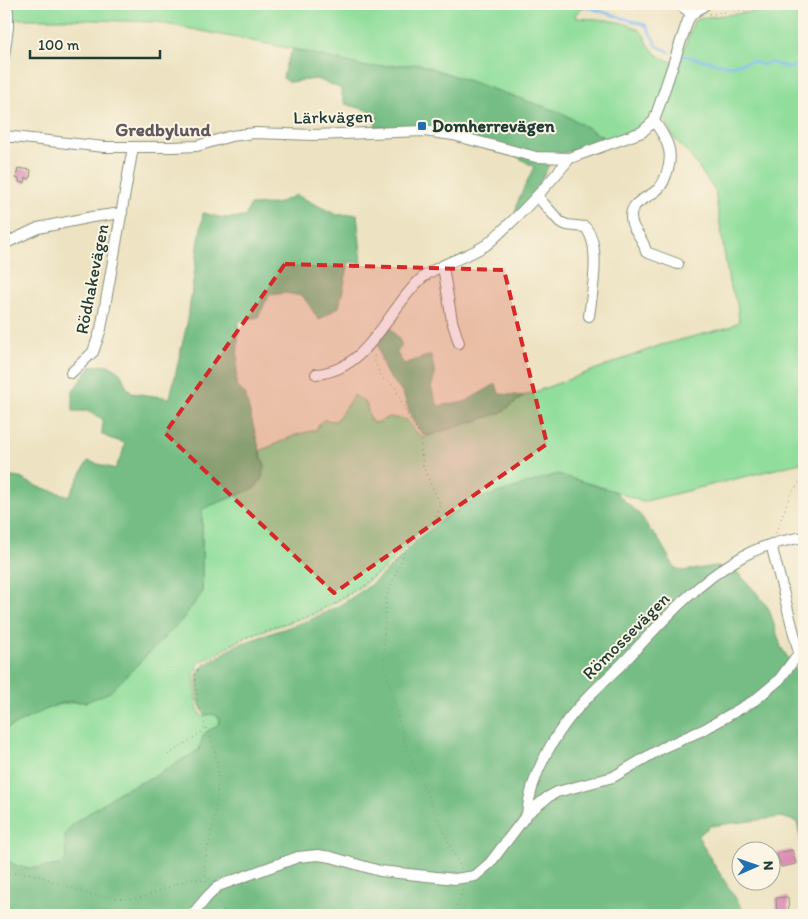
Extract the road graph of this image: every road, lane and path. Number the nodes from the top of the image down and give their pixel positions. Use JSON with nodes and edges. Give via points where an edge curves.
{"nodes":[{"id":1,"x":679,"y":4,"type":"edge"},
{"id":2,"x":706,"y":4,"type":"edge"},
{"id":3,"x":795,"y":4,"type":"edge"},
{"id":4,"x":8,"y":11,"type":"dead end"},
{"id":5,"x":692,"y":14,"type":"junction"},
{"id":6,"x":709,"y":14,"type":"dead end"},
{"id":7,"x":4,"y":56,"type":"edge"},
{"id":8,"x":654,"y":122,"type":"junction"},
{"id":9,"x":4,"y":136,"type":"edge"},
{"id":10,"x":133,"y":147,"type":"junction"},
{"id":11,"x":570,"y":158,"type":"junction"},
{"id":12,"x":537,"y":196,"type":"junction"},
{"id":13,"x":122,"y":213,"type":"junction"},
{"id":14,"x":4,"y":244,"type":"edge"},
{"id":15,"x":678,"y":264,"type":"dead end"},
{"id":16,"x":442,"y":267,"type":"junction"},
{"id":17,"x":589,"y":316,"type":"dead end"},
{"id":18,"x":372,"y":342,"type":"junction"},
{"id":19,"x":459,"y":343,"type":"dead end"},
{"id":20,"x":71,"y":373,"type":"dead end"},
{"id":21,"x":316,"y":374,"type":"dead end"},
{"id":22,"x":804,"y":476,"type":"edge"},
{"id":23,"x":804,"y":537,"type":"edge"},
{"id":24,"x":773,"y":544,"type":"junction"},
{"id":25,"x":405,"y":551,"type":"junction"},
{"id":26,"x":205,"y":727,"type":"junction"},
{"id":27,"x":168,"y":755,"type":"dead end"},
{"id":28,"x":527,"y":814,"type":"junction"},
{"id":29,"x":804,"y":819,"type":"edge"},
{"id":30,"x":804,"y":859,"type":"edge"},
{"id":31,"x":4,"y":874,"type":"edge"},
{"id":32,"x":466,"y":879,"type":"junction"},
{"id":33,"x":215,"y":889,"type":"junction"},
{"id":34,"x":192,"y":915,"type":"edge"},
{"id":35,"x":227,"y":915,"type":"edge"},
{"id":36,"x":454,"y":915,"type":"edge"}],
"edges":[{"from":1,"to":5,"type":"street"},
{"from":2,"to":5,"type":"street"},
{"from":3,"to":6,"type":"path"},
{"from":4,"to":7,"type":"street"},
{"from":5,"to":8,"type":"street","via":[[682,34]]},
{"from":8,"to":11,"type":"street","name":"Lärkvägen","via":[[642,132]]},
{"from":8,"to":15,"type":"street","via":[[668,142],[669,167],[660,187],[636,202],[631,215],[632,226],[643,241],[646,252]]},
{"from":9,"to":10,"type":"street","name":"Lärkvägen","via":[[67,144]]},
{"from":10,"to":11,"type":"street","name":"Lärkvägen","via":[[197,146],[255,133],[314,135],[424,130],[536,156]]},
{"from":10,"to":13,"type":"street","name":"Rödhakevägen"},
{"from":11,"to":12,"type":"street"},
{"from":12,"to":16,"type":"street","via":[[488,244]]},
{"from":12,"to":17,"type":"street","via":[[560,222],[585,228],[592,238]]},
{"from":13,"to":14,"type":"street","name":"Rödhakevägen","via":[[38,228]]},
{"from":13,"to":20,"type":"street","name":"Rödhakevägen","via":[[96,344],[93,352]]},
{"from":16,"to":18,"type":"street","via":[[414,286]]},
{"from":16,"to":19,"type":"street"},
{"from":18,"to":21,"type":"street","via":[[338,369]]},
{"from":18,"to":25,"type":"path","via":[[382,378],[395,387],[409,418],[422,436],[423,467],[440,504],[436,518]]},
{"from":22,"to":24,"type":"path","via":[[790,495]]},
{"from":23,"to":24,"type":"street","name":"Römossevägen"},
{"from":24,"to":28,"type":"street","name":"Römossevägen","via":[[739,558],[693,592],[583,703],[567,721],[540,765]]},
{"from":24,"to":28,"type":"street","via":[[799,653],[779,680],[755,700],[705,729],[662,748],[613,777],[557,792]]},
{"from":25,"to":26,"type":"path","via":[[364,587],[338,603],[312,617],[251,636],[200,666],[195,675],[198,705]]},
{"from":25,"to":32,"type":"path","via":[[386,597],[383,659],[406,748]]},
{"from":26,"to":27,"type":"path"},
{"from":26,"to":33,"type":"path","via":[[217,759],[218,778],[204,866],[206,876]]},
{"from":28,"to":32,"type":"street","via":[[490,864],[482,872]]},
{"from":29,"to":30,"type":"path","via":[[797,830]]},
{"from":31,"to":33,"type":"path","via":[[36,875],[91,894],[126,899],[144,898],[189,879],[204,880]]},
{"from":32,"to":33,"type":"street","via":[[380,871],[318,855],[288,860]]},
{"from":32,"to":36,"type":"path"},
{"from":33,"to":34,"type":"street"},
{"from":33,"to":35,"type":"path"}]}
